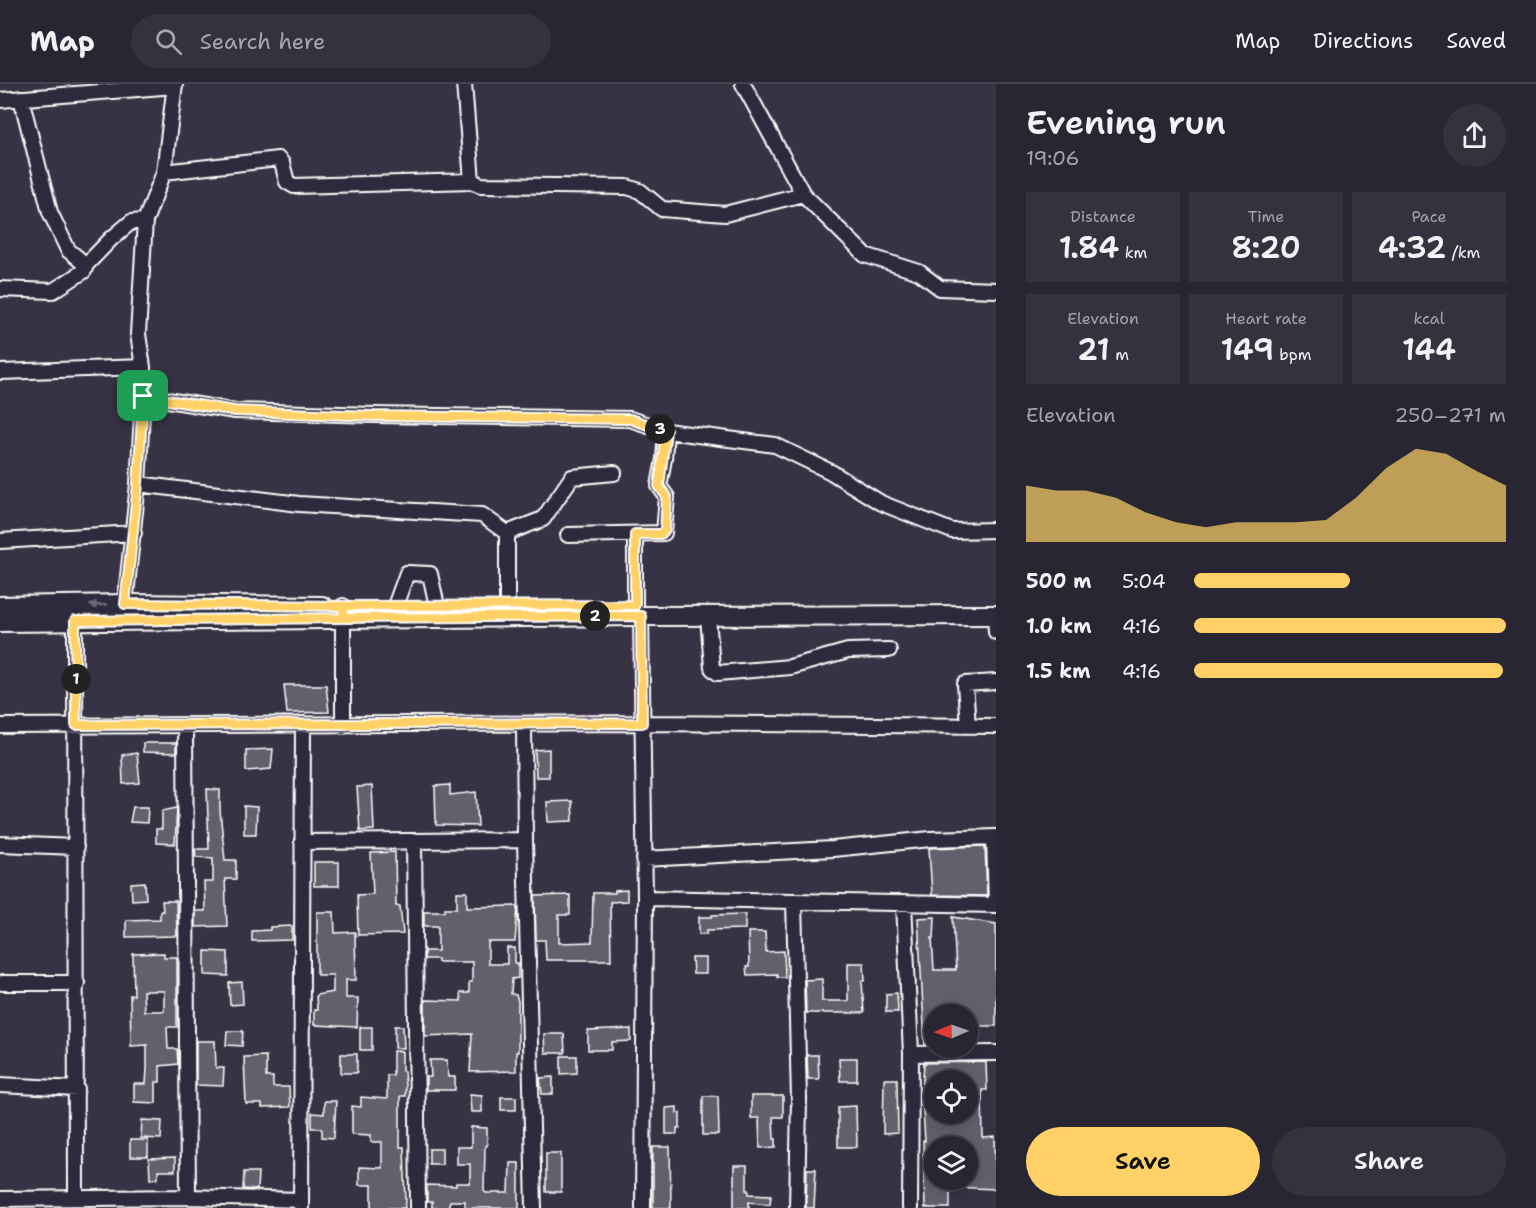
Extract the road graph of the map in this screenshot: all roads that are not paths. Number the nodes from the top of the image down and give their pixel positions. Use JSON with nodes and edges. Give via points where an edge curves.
{"nodes":[{"id":1,"x":464,"y":84,"type":"edge"},
{"id":2,"x":742,"y":84,"type":"edge"},
{"id":3,"x":175,"y":85,"type":"edge"},
{"id":4,"x":21,"y":98,"type":"junction"},
{"id":5,"x":0,"y":100,"type":"edge"},
{"id":6,"x":164,"y":172,"type":"junction"},
{"id":7,"x":472,"y":181,"type":"junction"},
{"id":8,"x":803,"y":194,"type":"junction"},
{"id":9,"x":145,"y":220,"type":"junction"},
{"id":10,"x":86,"y":265,"type":"junction"},
{"id":11,"x":0,"y":289,"type":"edge"},
{"id":12,"x":996,"y":290,"type":"edge"},
{"id":13,"x":143,"y":367,"type":"junction"},
{"id":14,"x":0,"y":372,"type":"edge"},
{"id":15,"x":143,"y":396,"type":"junction"},
{"id":16,"x":666,"y":431,"type":"junction"},
{"id":17,"x":614,"y":473,"type":"dead end"},
{"id":18,"x":138,"y":484,"type":"junction"},
{"id":19,"x":996,"y":531,"type":"edge"},
{"id":20,"x":134,"y":533,"type":"junction"},
{"id":21,"x":507,"y":533,"type":"junction"},
{"id":22,"x":635,"y":534,"type":"junction"},
{"id":23,"x":568,"y":535,"type":"dead end"},
{"id":24,"x":0,"y":541,"type":"edge"},
{"id":25,"x":125,"y":604,"type":"junction"},
{"id":26,"x":0,"y":606,"type":"edge"},
{"id":27,"x":395,"y":606,"type":"junction"},
{"id":28,"x":437,"y":606,"type":"junction"},
{"id":29,"x":507,"y":606,"type":"junction"},
{"id":30,"x":638,"y":610,"type":"junction"},
{"id":31,"x":344,"y":612,"type":"junction"},
{"id":32,"x":708,"y":616,"type":"junction"},
{"id":33,"x":996,"y":617,"type":"edge"},
{"id":34,"x":75,"y":621,"type":"junction"},
{"id":35,"x":0,"y":622,"type":"edge"},
{"id":36,"x":889,"y":650,"type":"dead end"},
{"id":37,"x":996,"y":682,"type":"edge"},
{"id":38,"x":642,"y":723,"type":"junction"},
{"id":39,"x":303,"y":724,"type":"junction"},
{"id":40,"x":524,"y":724,"type":"junction"},
{"id":41,"x":76,"y":725,"type":"junction"},
{"id":42,"x":185,"y":725,"type":"junction"},
{"id":43,"x":0,"y":726,"type":"edge"},
{"id":44,"x":343,"y":726,"type":"junction"},
{"id":45,"x":968,"y":726,"type":"junction"},
{"id":46,"x":996,"y":726,"type":"edge"},
{"id":47,"x":995,"y":837,"type":"edge"},
{"id":48,"x":525,"y":840,"type":"junction"},
{"id":49,"x":414,"y":841,"type":"junction"},
{"id":50,"x":302,"y":842,"type":"junction"},
{"id":51,"x":0,"y":844,"type":"edge"},
{"id":52,"x":76,"y":847,"type":"junction"},
{"id":53,"x":644,"y":859,"type":"junction"},
{"id":54,"x":645,"y":898,"type":"junction"},
{"id":55,"x":794,"y":901,"type":"junction"},
{"id":56,"x":904,"y":903,"type":"junction"},
{"id":57,"x":996,"y":905,"type":"edge"},
{"id":58,"x":2,"y":983,"type":"dead end"},
{"id":59,"x":77,"y":983,"type":"junction"},
{"id":60,"x":996,"y":1053,"type":"edge"},
{"id":61,"x":911,"y":1054,"type":"junction"},
{"id":62,"x":0,"y":1085,"type":"edge"},
{"id":63,"x":77,"y":1089,"type":"junction"},
{"id":64,"x":188,"y":1197,"type":"junction"},
{"id":65,"x":76,"y":1198,"type":"junction"},
{"id":66,"x":0,"y":1199,"type":"edge"},
{"id":67,"x":118,"y":1203,"type":"edge"},
{"id":68,"x":20,"y":1204,"type":"edge"},
{"id":69,"x":301,"y":1204,"type":"edge"},
{"id":70,"x":418,"y":1208,"type":"edge"},
{"id":71,"x":534,"y":1208,"type":"edge"},
{"id":72,"x":643,"y":1208,"type":"edge"},
{"id":73,"x":797,"y":1208,"type":"edge"},
{"id":74,"x":910,"y":1208,"type":"edge"}],
"edges":[{"from":1,"to":7,"type":"street"},
{"from":2,"to":8,"type":"street"},
{"from":3,"to":4,"type":"street"},
{"from":3,"to":6,"type":"street"},
{"from":4,"to":5,"type":"street"},
{"from":4,"to":10,"type":"street","via":[[50,212],[68,250]]},
{"from":6,"to":7,"type":"street","via":[[278,159],[287,182],[294,186]]},
{"from":6,"to":9,"type":"street"},
{"from":7,"to":8,"type":"street","via":[[481,185],[627,187],[640,191],[662,209],[724,214]]},
{"from":8,"to":12,"type":"street","via":[[865,255],[919,272],[940,288]]},
{"from":9,"to":10,"type":"street","via":[[131,222]]},
{"from":9,"to":13,"type":"street","via":[[138,334]]},
{"from":10,"to":11,"type":"street","via":[[84,271],[52,291]]},
{"from":13,"to":14,"type":"street"},
{"from":13,"to":15,"type":"street"},
{"from":15,"to":16,"type":"street","via":[[235,411],[630,419]]},
{"from":15,"to":18,"type":"street"},
{"from":16,"to":19,"type":"street","via":[[775,445],[831,472],[881,503],[952,531]]},
{"from":16,"to":22,"type":"street","via":[[659,486],[667,497],[664,533]]},
{"from":17,"to":21,"type":"street","via":[[572,477],[543,519]]},
{"from":18,"to":20,"type":"street"},
{"from":18,"to":21,"type":"street","via":[[298,504],[482,515]]},
{"from":20,"to":24,"type":"street"},
{"from":20,"to":25,"type":"street"},
{"from":21,"to":29,"type":"street"},
{"from":22,"to":23,"type":"street"},
{"from":22,"to":30,"type":"street"},
{"from":25,"to":26,"type":"main road","one_way":true},
{"from":25,"to":31,"type":"main road"},
{"from":27,"to":28,"type":"main road"},
{"from":27,"to":28,"type":"street","via":[[407,573],[430,574]]},
{"from":27,"to":31,"type":"main road"},
{"from":28,"to":29,"type":"main road"},
{"from":29,"to":30,"type":"main road"},
{"from":30,"to":31,"type":"main road"},
{"from":30,"to":32,"type":"main road"},
{"from":30,"to":33,"type":"main road"},
{"from":30,"to":38,"type":"street"},
{"from":31,"to":34,"type":"main road"},
{"from":31,"to":44,"type":"street"},
{"from":32,"to":33,"type":"main road"},
{"from":32,"to":36,"type":"street","via":[[712,668],[718,673],[790,667],[848,651]]},
{"from":34,"to":35,"type":"main road"},
{"from":34,"to":41,"type":"street"},
{"from":37,"to":45,"type":"street","via":[[965,684]]},
{"from":38,"to":40,"type":"street"},
{"from":38,"to":45,"type":"street"},
{"from":38,"to":53,"type":"street"},
{"from":39,"to":42,"type":"street"},
{"from":39,"to":44,"type":"street"},
{"from":39,"to":50,"type":"street"},
{"from":40,"to":44,"type":"street"},
{"from":40,"to":48,"type":"street"},
{"from":41,"to":42,"type":"street"},
{"from":41,"to":43,"type":"street"},
{"from":41,"to":52,"type":"street"},
{"from":42,"to":64,"type":"street"},
{"from":45,"to":46,"type":"street"},
{"from":47,"to":53,"type":"street"},
{"from":47,"to":57,"type":"street"},
{"from":48,"to":49,"type":"street"},
{"from":48,"to":71,"type":"street"},
{"from":49,"to":50,"type":"street"},
{"from":49,"to":70,"type":"street"},
{"from":50,"to":69,"type":"street"},
{"from":51,"to":52,"type":"street"},
{"from":52,"to":59,"type":"street"},
{"from":53,"to":54,"type":"street"},
{"from":54,"to":55,"type":"street"},
{"from":54,"to":72,"type":"street"},
{"from":55,"to":56,"type":"street"},
{"from":55,"to":73,"type":"street","via":[[800,1099]]},
{"from":56,"to":57,"type":"street"},
{"from":56,"to":61,"type":"street"},
{"from":58,"to":59,"type":"street"},
{"from":59,"to":63,"type":"street"},
{"from":60,"to":61,"type":"street"},
{"from":61,"to":74,"type":"street"},
{"from":62,"to":63,"type":"street"},
{"from":63,"to":65,"type":"street"},
{"from":64,"to":67,"type":"street"},
{"from":64,"to":69,"type":"street"},
{"from":65,"to":67,"type":"street"},
{"from":65,"to":68,"type":"street"},
{"from":66,"to":68,"type":"street"}]}
